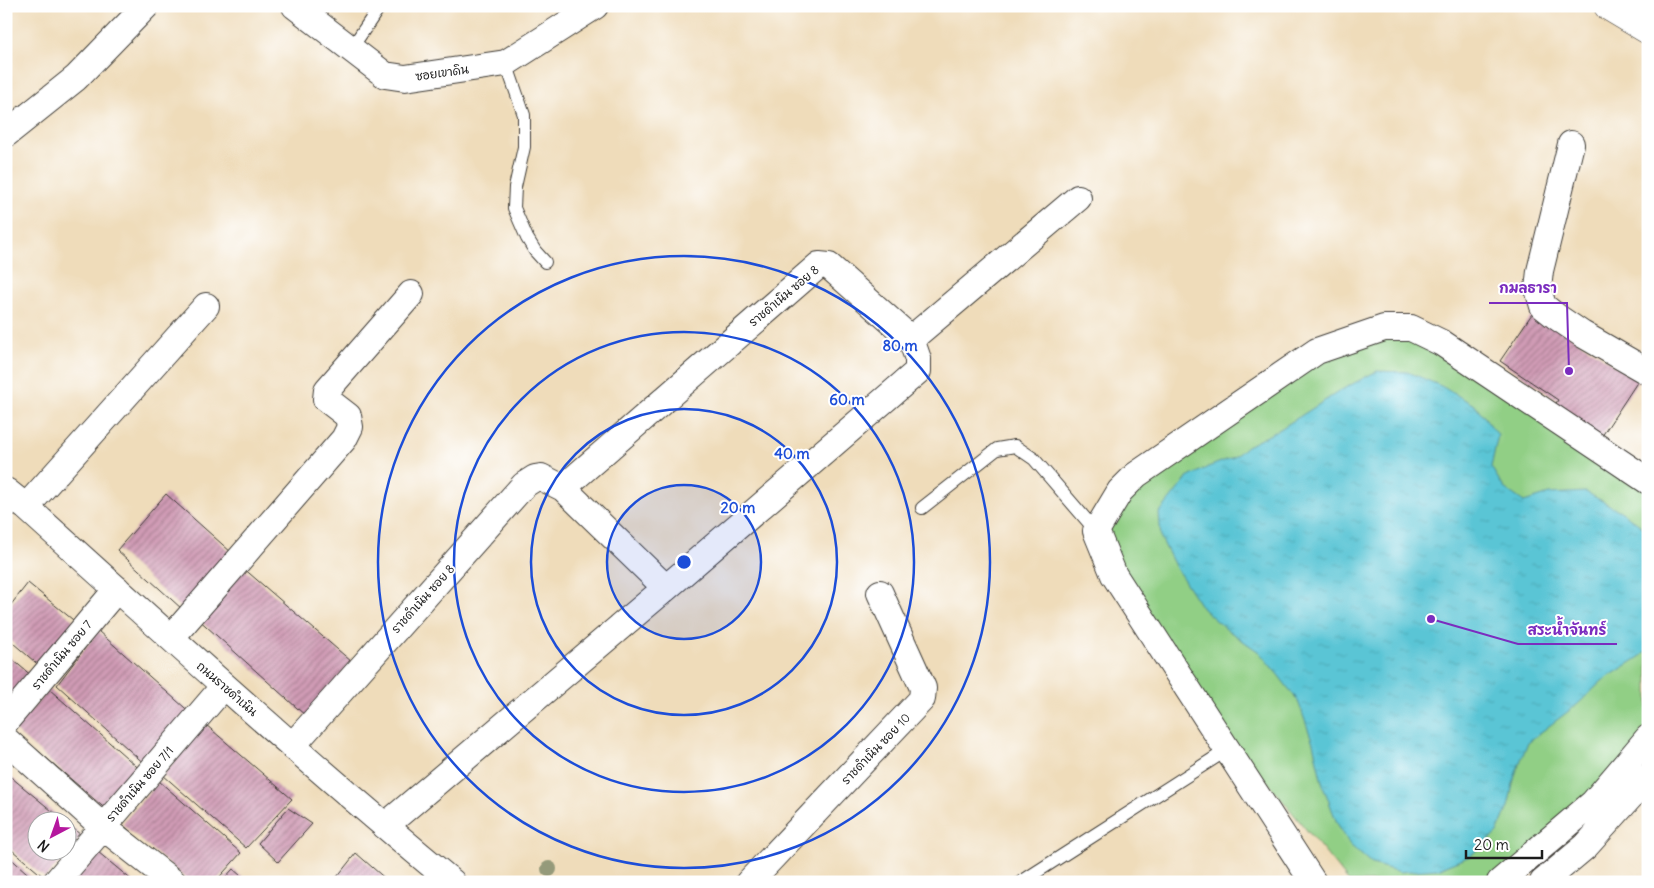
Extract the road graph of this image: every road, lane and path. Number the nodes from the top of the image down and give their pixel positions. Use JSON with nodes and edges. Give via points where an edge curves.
{"nodes":[{"id":1,"x":146,"y":6,"type":"edge"},
{"id":2,"x":295,"y":6,"type":"edge"},
{"id":3,"x":380,"y":6,"type":"edge"},
{"id":4,"x":595,"y":6,"type":"edge"},
{"id":5,"x":1608,"y":6,"type":"edge"},
{"id":6,"x":1648,"y":30,"type":"edge"},
{"id":7,"x":351,"y":49,"type":"junction"},
{"id":8,"x":506,"y":63,"type":"junction"},
{"id":9,"x":6,"y":134,"type":"edge"},
{"id":10,"x":1571,"y":144,"type":"dead end"},
{"id":11,"x":1078,"y":198,"type":"dead end"},
{"id":12,"x":545,"y":262,"type":"dead end"},
{"id":13,"x":411,"y":294,"type":"dead end"},
{"id":14,"x":206,"y":306,"type":"dead end"},
{"id":15,"x":910,"y":339,"type":"junction"},
{"id":16,"x":1648,"y":372,"type":"edge"},
{"id":17,"x":1648,"y":481,"type":"edge"},
{"id":18,"x":563,"y":488,"type":"junction"},
{"id":19,"x":16,"y":499,"type":"edge"},
{"id":20,"x":922,"y":508,"type":"dead end"},
{"id":21,"x":1096,"y":530,"type":"junction"},
{"id":22,"x":666,"y":588,"type":"junction"},
{"id":23,"x":117,"y":589,"type":"junction"},
{"id":24,"x":880,"y":593,"type":"dead end"},
{"id":25,"x":171,"y":638,"type":"junction"},
{"id":26,"x":224,"y":686,"type":"junction"},
{"id":27,"x":6,"y":721,"type":"edge"},
{"id":28,"x":1648,"y":738,"type":"edge"},
{"id":29,"x":6,"y":740,"type":"edge"},
{"id":30,"x":292,"y":746,"type":"junction"},
{"id":31,"x":1227,"y":750,"type":"junction"},
{"id":32,"x":1648,"y":777,"type":"edge"},
{"id":33,"x":385,"y":826,"type":"junction"},
{"id":34,"x":103,"y":827,"type":"junction"},
{"id":35,"x":56,"y":882,"type":"edge"},
{"id":36,"x":173,"y":882,"type":"edge"},
{"id":37,"x":452,"y":882,"type":"edge"},
{"id":38,"x":749,"y":882,"type":"edge"},
{"id":39,"x":1021,"y":882,"type":"edge"},
{"id":40,"x":1313,"y":882,"type":"edge"},
{"id":41,"x":1500,"y":882,"type":"edge"},
{"id":42,"x":1543,"y":882,"type":"edge"}],
"edges":[{"from":1,"to":9,"type":"street","via":[[76,78]]},
{"from":2,"to":7,"type":"street","name":"ซอยเขาดิน"},
{"from":3,"to":7,"type":"lane"},
{"from":4,"to":8,"type":"street","name":"ซอยเขาดิน"},
{"from":5,"to":6,"type":"main road"},
{"from":7,"to":8,"type":"street","name":"ซอยเขาดิน","via":[[385,76],[405,78]]},
{"from":8,"to":12,"type":"lane","via":[[524,115],[524,147],[514,208],[527,238]]},
{"from":10,"to":16,"type":"street","via":[[1540,271],[1538,289],[1543,306],[1582,334]]},
{"from":11,"to":15,"type":"street"},
{"from":13,"to":25,"type":"street","via":[[326,390],[326,399],[348,416],[350,427],[344,439]]},
{"from":14,"to":19,"type":"street"},
{"from":15,"to":18,"type":"street","name":"ราชดำเนิน ซอย 8","via":[[828,266],[819,264]]},
{"from":15,"to":22,"type":"street","name":"ราชดำเนิน ซอย 8","via":[[918,359],[918,371]]},
{"from":17,"to":21,"type":"street","via":[[1442,343],[1411,328],[1384,328],[1317,351],[1136,475],[1120,490]]},
{"from":18,"to":22,"type":"street","name":"ราชดำเนิน ซอย 8"},
{"from":18,"to":30,"type":"street","name":"ราชดำเนิน ซอย 8","via":[[541,477],[524,485]]},
{"from":19,"to":23,"type":"street","name":"ถนนราชดำเนิน"},
{"from":20,"to":21,"type":"lane","via":[[997,448],[1015,446],[1034,459]]},
{"from":21,"to":31,"type":"street","via":[[1114,576]]},
{"from":22,"to":33,"type":"street","name":"ราชดำเนิน ซอย 8"},
{"from":23,"to":25,"type":"street","name":"ถนนราชดำเนิน"},
{"from":23,"to":27,"type":"street","name":"ราชดำเนิน ซอย 7"},
{"from":24,"to":38,"type":"street","name":"ราชดำเนิน ซอย 10","via":[[923,688],[922,699]]},
{"from":25,"to":26,"type":"street","name":"ถนนราชดำเนิน"},
{"from":26,"to":30,"type":"street","name":"ถนนราชดำเนิน"},
{"from":26,"to":34,"type":"street","name":"ราชดำเนิน ซอย 7/1"},
{"from":28,"to":41,"type":"street","via":[[1594,803]]},
{"from":29,"to":34,"type":"street"},
{"from":30,"to":33,"type":"street","name":"ถนนราชดำเนิน"},
{"from":31,"to":39,"type":"lane"},
{"from":31,"to":40,"type":"street"},
{"from":32,"to":42,"type":"street","via":[[1586,846]]},
{"from":33,"to":37,"type":"street","name":"ถนนราชดำเนิน"},
{"from":34,"to":35,"type":"street","name":"ราชดำเนิน ซอย 7/1"},
{"from":34,"to":36,"type":"street"}]}
